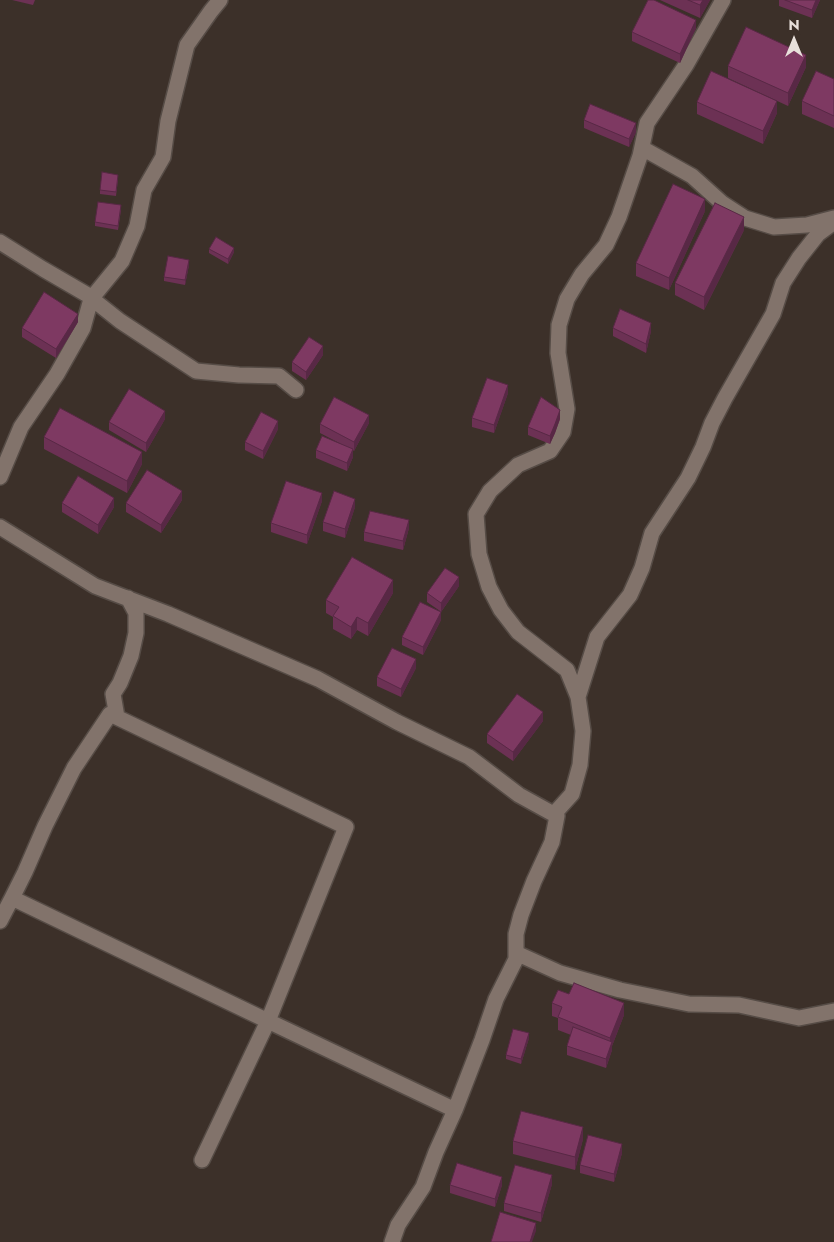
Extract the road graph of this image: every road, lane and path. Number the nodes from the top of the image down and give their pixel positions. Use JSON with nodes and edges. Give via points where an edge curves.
{"nodes":[{"id":1,"x":220,"y":0,"type":"edge"},
{"id":2,"x":723,"y":0,"type":"edge"},
{"id":3,"x":642,"y":148,"type":"junction"},
{"id":4,"x":834,"y":218,"type":"edge"},
{"id":5,"x":834,"y":222,"type":"edge"},
{"id":6,"x":0,"y":242,"type":"edge"},
{"id":7,"x":92,"y":298,"type":"junction"},
{"id":8,"x":296,"y":390,"type":"dead end"},
{"id":9,"x":0,"y":477,"type":"edge"},
{"id":10,"x":0,"y":526,"type":"edge"},
{"id":11,"x":128,"y":598,"type":"junction"},
{"id":12,"x":578,"y":697,"type":"junction"},
{"id":13,"x":117,"y":717,"type":"junction"},
{"id":14,"x":554,"y":814,"type":"junction"},
{"id":15,"x":12,"y":898,"type":"junction"},
{"id":16,"x":0,"y":921,"type":"edge"},
{"id":17,"x":516,"y":954,"type":"junction"},
{"id":18,"x":834,"y":1011,"type":"edge"},
{"id":19,"x":268,"y":1021,"type":"junction"},
{"id":20,"x":455,"y":1110,"type":"junction"},
{"id":21,"x":202,"y":1160,"type":"dead end"},
{"id":22,"x":392,"y":1242,"type":"edge"}],
"edges":[{"from":1,"to":7,"type":"street","via":[[187,46],[168,121],[163,157],[144,190],[137,226],[122,261]]},
{"from":2,"to":3,"type":"street","via":[[648,123]]},
{"from":3,"to":4,"type":"street","via":[[692,176],[722,203],[745,218],[774,227],[807,225]]},
{"from":3,"to":12,"type":"street","via":[[606,245],[567,298],[558,325],[558,353],[567,410],[564,432],[550,452],[518,466],[490,491],[476,514],[479,554],[489,587],[501,610],[518,632],[567,670]]},
{"from":5,"to":12,"type":"street","via":[[818,234],[783,284],[773,314],[725,398],[688,478],[652,533],[630,595],[596,637]]},
{"from":6,"to":7,"type":"street"},
{"from":7,"to":8,"type":"street","via":[[120,321],[196,371],[279,376]]},
{"from":7,"to":9,"type":"street","via":[[83,328],[21,427]]},
{"from":10,"to":11,"type":"street","via":[[95,586]]},
{"from":11,"to":13,"type":"street","via":[[136,613],[136,633],[120,683],[113,694]]},
{"from":11,"to":14,"type":"street","via":[[318,679],[469,757],[519,795]]},
{"from":12,"to":14,"type":"street","via":[[583,731],[580,765],[572,794]]},
{"from":13,"to":15,"type":"street","via":[[110,714],[74,768]]},
{"from":13,"to":19,"type":"street","via":[[346,827]]},
{"from":14,"to":17,"type":"street","via":[[557,816],[552,842],[521,915],[516,934]]},
{"from":15,"to":16,"type":"street"},
{"from":15,"to":19,"type":"street"},
{"from":17,"to":18,"type":"street","via":[[560,973],[620,990],[689,1004],[739,1005],[799,1018]]},
{"from":17,"to":20,"type":"street"},
{"from":19,"to":20,"type":"street"},
{"from":19,"to":21,"type":"street"},
{"from":20,"to":22,"type":"street","via":[[423,1187],[398,1225]]}]}
